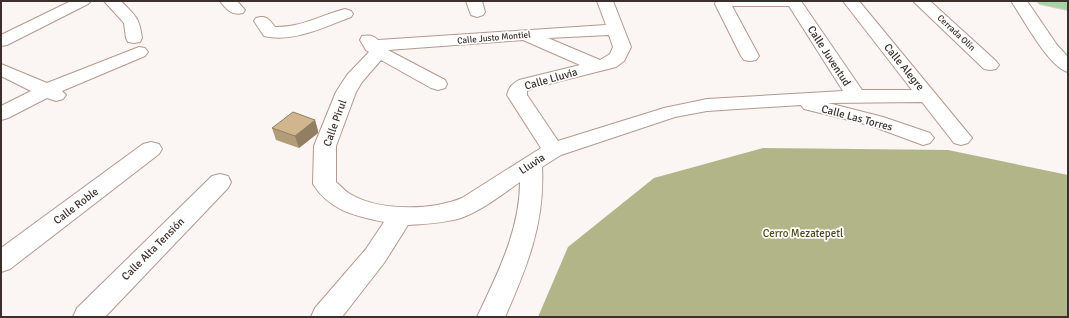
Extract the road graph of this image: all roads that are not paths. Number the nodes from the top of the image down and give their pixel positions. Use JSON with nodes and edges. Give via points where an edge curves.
{"nodes":[{"id":1,"x":83,"y":1,"type":"edge"},
{"id":2,"x":112,"y":1,"type":"edge"},
{"id":3,"x":334,"y":1,"type":"edge"},
{"id":4,"x":605,"y":1,"type":"edge"},
{"id":5,"x":730,"y":1,"type":"edge"},
{"id":6,"x":851,"y":1,"type":"edge"},
{"id":7,"x":921,"y":1,"type":"edge"},
{"id":8,"x":1020,"y":1,"type":"edge"},
{"id":9,"x":1045,"y":1,"type":"edge"},
{"id":10,"x":793,"y":2,"type":"edge"},
{"id":11,"x":1068,"y":5,"type":"edge"},
{"id":12,"x":262,"y":21,"type":"dead end"},
{"id":13,"x":526,"y":35,"type":"junction"},
{"id":14,"x":619,"y":38,"type":"junction"},
{"id":15,"x":1,"y":40,"type":"edge"},
{"id":16,"x":373,"y":46,"type":"junction"},
{"id":17,"x":750,"y":56,"type":"dead end"},
{"id":18,"x":990,"y":65,"type":"dead end"},
{"id":19,"x":598,"y":66,"type":"junction"},
{"id":20,"x":1068,"y":67,"type":"edge"},
{"id":21,"x":1,"y":69,"type":"edge"},
{"id":22,"x":438,"y":84,"type":"dead end"},
{"id":23,"x":53,"y":94,"type":"junction"},
{"id":24,"x":856,"y":96,"type":"junction"},
{"id":25,"x":927,"y":96,"type":"junction"},
{"id":26,"x":790,"y":99,"type":"junction"},
{"id":27,"x":1,"y":114,"type":"edge"},
{"id":28,"x":923,"y":138,"type":"dead end"},
{"id":29,"x":961,"y":138,"type":"dead end"},
{"id":30,"x":151,"y":149,"type":"dead end"},
{"id":31,"x":553,"y":150,"type":"junction"},
{"id":32,"x":531,"y":164,"type":"junction"},
{"id":33,"x":220,"y":182,"type":"dead end"},
{"id":34,"x":401,"y":217,"type":"junction"},
{"id":35,"x":1,"y":262,"type":"edge"},
{"id":36,"x":87,"y":317,"type":"edge"},
{"id":37,"x":325,"y":317,"type":"edge"},
{"id":38,"x":491,"y":317,"type":"edge"}],
"edges":[{"from":1,"to":15,"type":"street"},
{"from":2,"to":23,"type":"street","via":[[132,22],[136,45]]},
{"from":3,"to":12,"type":"street","via":[[346,15],[300,30],[270,32]]},
{"from":4,"to":14,"type":"street"},
{"from":5,"to":10,"type":"street"},
{"from":5,"to":17,"type":"street","via":[[724,1],[723,4]]},
{"from":6,"to":25,"type":"street","name":"Calle Alegre"},
{"from":7,"to":18,"type":"street","name":"Cerrada Olín"},
{"from":8,"to":20,"type":"street","via":[[1051,49]]},
{"from":9,"to":11,"type":"main road"},
{"from":10,"to":24,"type":"street","name":"Calle Juventud"},
{"from":13,"to":14,"type":"street","name":"Calle Justo Montiel"},
{"from":13,"to":16,"type":"street","name":"Calle Justo Montiel"},
{"from":13,"to":19,"type":"street"},
{"from":14,"to":19,"type":"street","name":"Calle Lluvia","via":[[618,57],[610,63]]},
{"from":16,"to":22,"type":"street"},
{"from":16,"to":34,"type":"street","name":"Calle Pirul","via":[[346,92],[325,146],[325,184],[341,200],[364,209]]},
{"from":19,"to":31,"type":"street","name":"Calle Lluvia","via":[[526,84],[518,89],[517,95]]},
{"from":21,"to":23,"type":"street"},
{"from":23,"to":27,"type":"street"},
{"from":24,"to":25,"type":"street","name":"Calle Alegre"},
{"from":24,"to":26,"type":"street","name":"Calle Juventud"},
{"from":25,"to":29,"type":"street"},
{"from":26,"to":28,"type":"street","name":"Calle Las Torres","via":[[876,121]]},
{"from":26,"to":31,"type":"street","name":"Lluvia","via":[[714,104],[671,112]]},
{"from":30,"to":35,"type":"street","name":"Calle Roble"},
{"from":31,"to":32,"type":"street","name":"Lluvia"},
{"from":32,"to":34,"type":"street","name":"Lluvia","via":[[470,204],[454,211]]},
{"from":32,"to":38,"type":"street","via":[[533,187],[520,250]]},
{"from":33,"to":36,"type":"street","name":"Calle Alta Tensión"},
{"from":34,"to":37,"type":"street","via":[[375,256]]}]}
